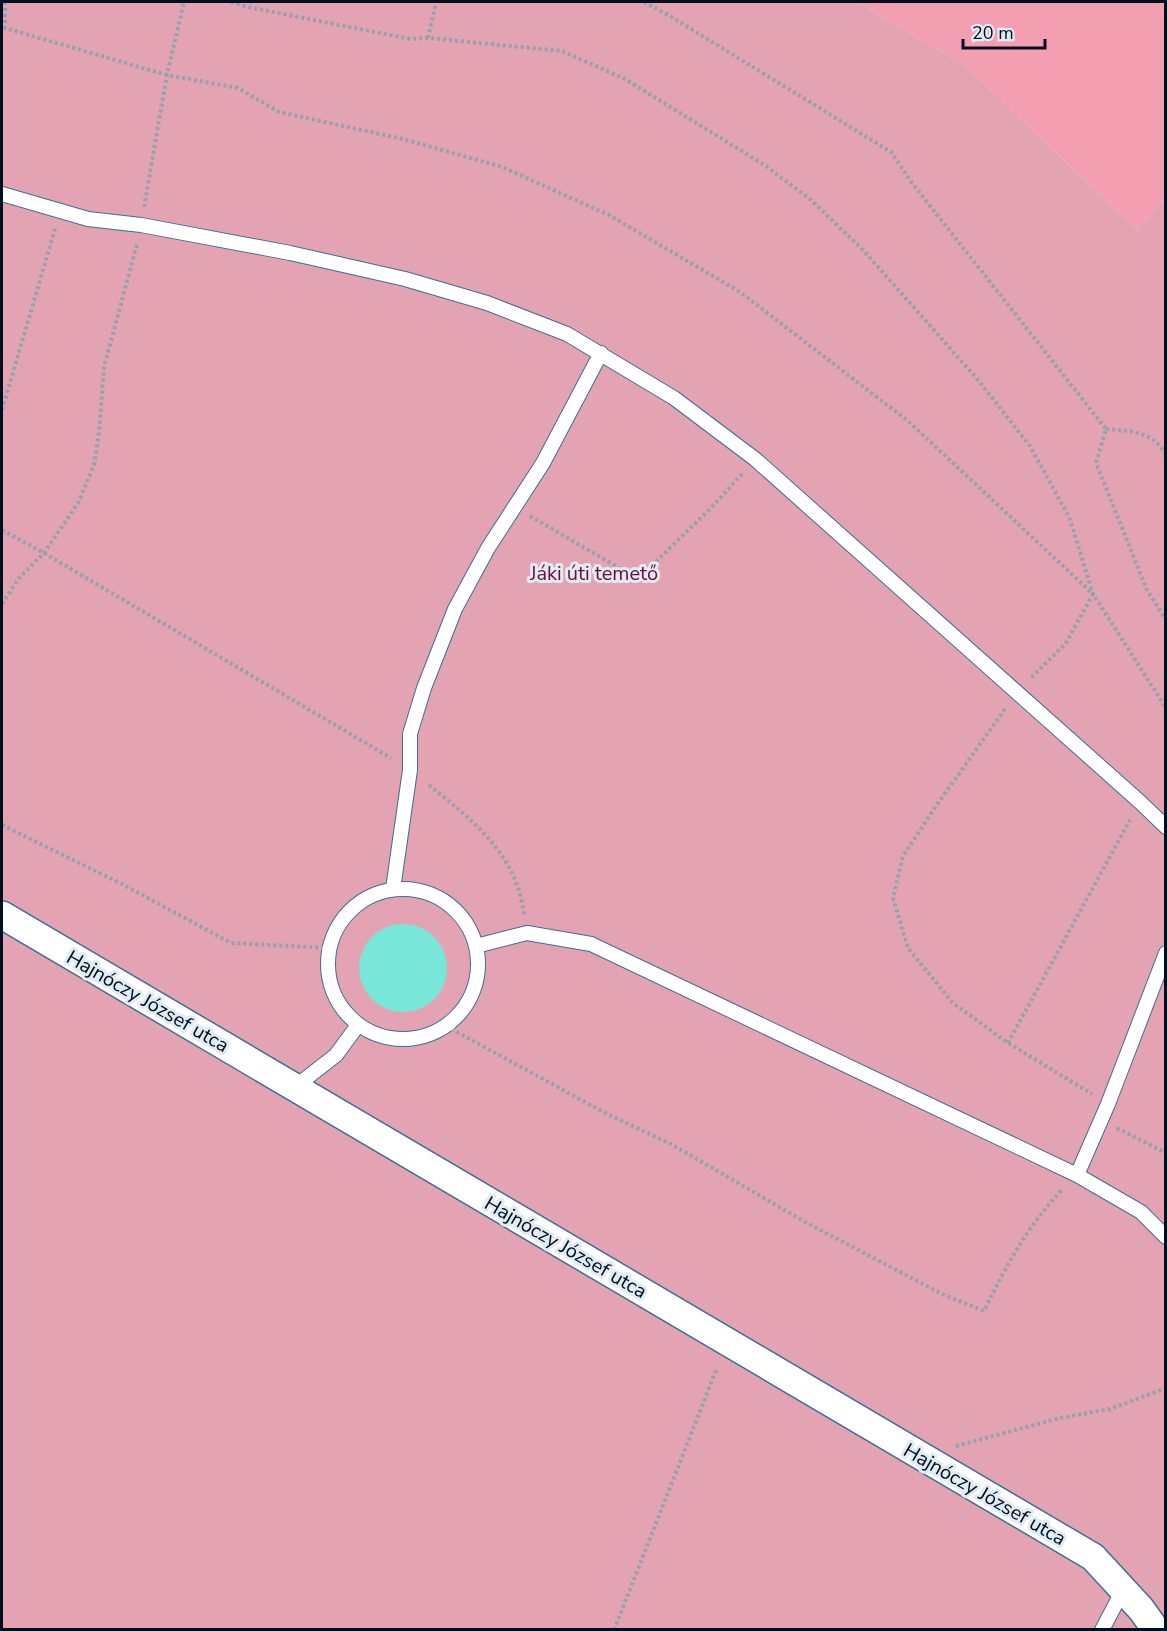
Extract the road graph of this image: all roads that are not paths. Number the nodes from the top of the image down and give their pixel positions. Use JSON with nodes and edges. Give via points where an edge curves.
{"nodes":[{"id":1,"x":2,"y":194,"type":"edge"},
{"id":2,"x":601,"y":353,"type":"junction"},
{"id":3,"x":1166,"y":828,"type":"edge"},
{"id":4,"x":393,"y":889,"type":"junction"},
{"id":5,"x":2,"y":915,"type":"edge"},
{"id":6,"x":477,"y":946,"type":"junction"},
{"id":7,"x":1166,"y":953,"type":"edge"},
{"id":8,"x":358,"y":1025,"type":"junction"},
{"id":9,"x":295,"y":1087,"type":"junction"},
{"id":10,"x":1077,"y":1175,"type":"junction"},
{"id":11,"x":1166,"y":1237,"type":"edge"},
{"id":12,"x":1123,"y":1590,"type":"junction"},
{"id":13,"x":1102,"y":1629,"type":"edge"},
{"id":14,"x":1156,"y":1629,"type":"edge"}],
"edges":[{"from":1,"to":2,"type":"lane","via":[[88,219],[290,253],[415,282],[497,306],[567,334]]},
{"from":2,"to":3,"type":"lane","via":[[674,398],[755,459]]},
{"from":2,"to":4,"type":"lane","via":[[543,463],[488,548],[451,619],[424,688],[410,734],[410,770]]},
{"from":4,"to":6,"type":"lane","via":[[420,890],[446,901],[466,921]]},
{"from":4,"to":8,"type":"lane","via":[[371,896],[351,909],[337,927],[329,948],[327,970],[332,991]]},
{"from":5,"to":9,"type":"street","name":"Hajnóczy József utca"},
{"from":6,"to":8,"type":"lane","via":[[478,976],[467,1004],[446,1026],[425,1036],[402,1040],[379,1036]]},
{"from":6,"to":10,"type":"lane","via":[[527,933],[591,944]]},
{"from":7,"to":10,"type":"lane"},
{"from":8,"to":9,"type":"lane","via":[[336,1055]]},
{"from":9,"to":12,"type":"street","name":"Hajnóczy József utca","via":[[1093,1557]]},
{"from":10,"to":11,"type":"lane","via":[[1141,1212]]},
{"from":12,"to":13,"type":"lane"},
{"from":12,"to":14,"type":"street","name":"Hajnóczy József utca"}]}
